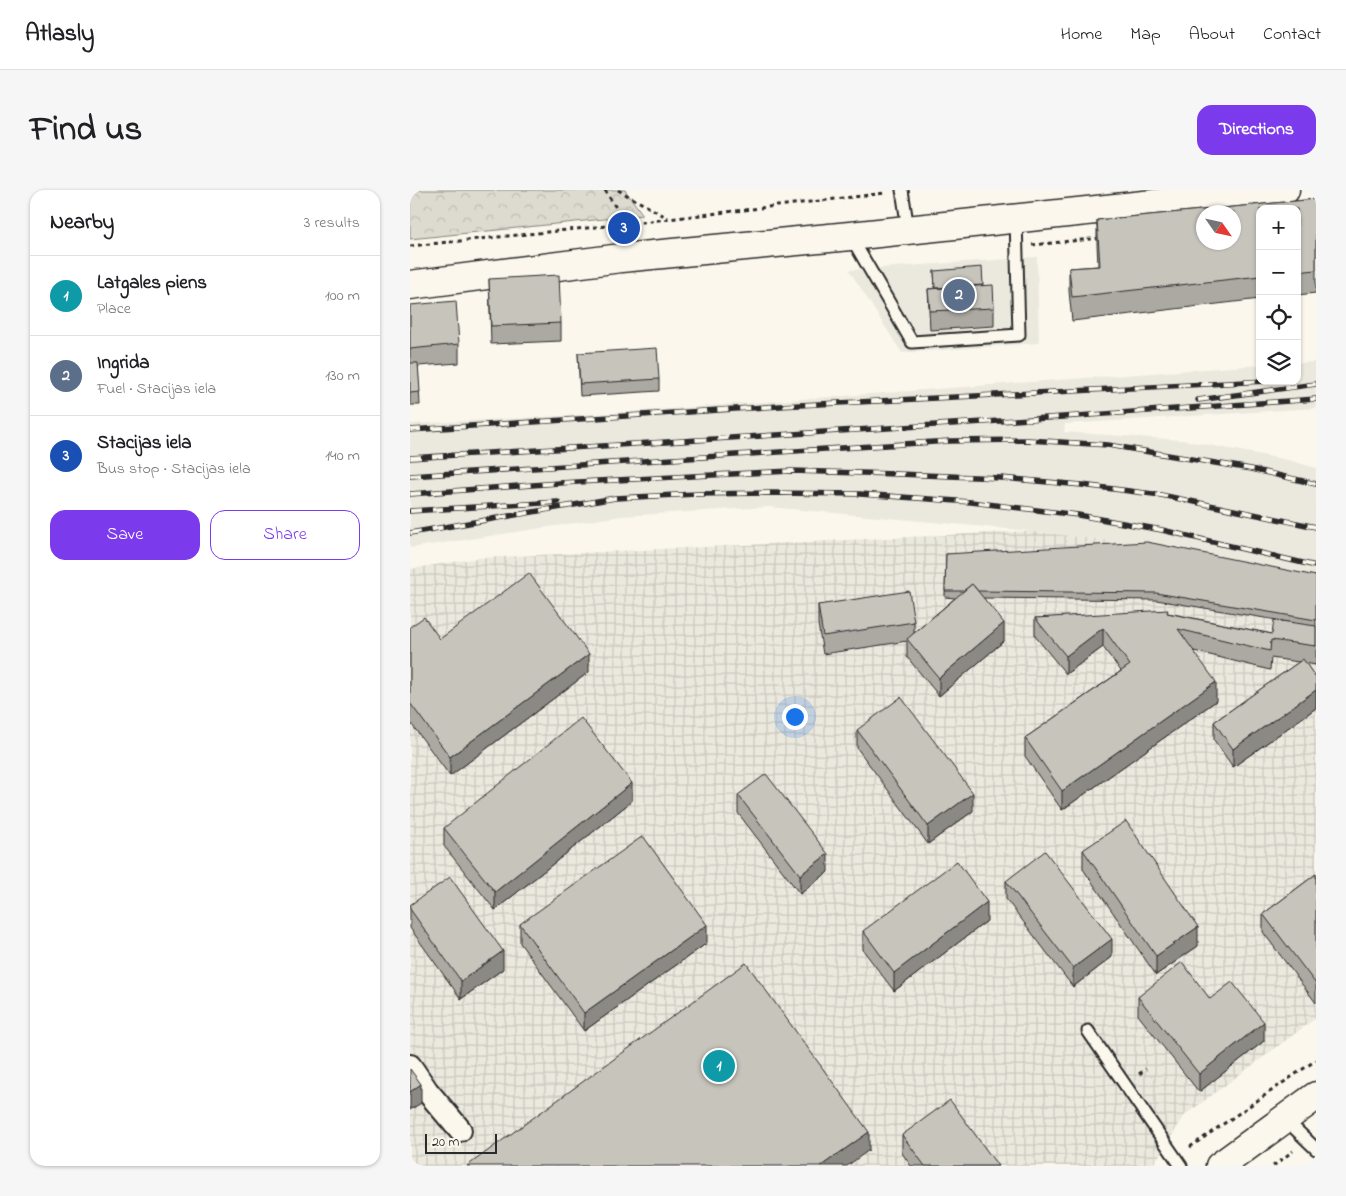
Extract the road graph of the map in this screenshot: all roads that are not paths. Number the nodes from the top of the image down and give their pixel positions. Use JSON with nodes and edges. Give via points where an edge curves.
{"nodes":[{"id":1,"x":902,"y":190,"type":"edge"},
{"id":2,"x":1285,"y":190,"type":"edge"},
{"id":3,"x":1164,"y":196,"type":"edge"},
{"id":4,"x":1016,"y":218,"type":"junction"},
{"id":5,"x":908,"y":229,"type":"junction"},
{"id":6,"x":850,"y":236,"type":"junction"},
{"id":7,"x":410,"y":284,"type":"edge"},
{"id":8,"x":1088,"y":1031,"type":"dead end"},
{"id":9,"x":410,"y":1066,"type":"edge"},
{"id":10,"x":1316,"y":1096,"type":"edge"},
{"id":11,"x":1285,"y":1118,"type":"junction"},
{"id":12,"x":460,"y":1130,"type":"dead end"},
{"id":13,"x":1316,"y":1149,"type":"edge"},
{"id":14,"x":1178,"y":1162,"type":"edge"},
{"id":15,"x":1220,"y":1166,"type":"edge"}],
"edges":[{"from":1,"to":5,"type":"lane"},
{"from":2,"to":3,"type":"street"},
{"from":3,"to":4,"type":"street"},
{"from":4,"to":5,"type":"street"},
{"from":4,"to":6,"type":"lane","via":[[1019,335],[912,342]]},
{"from":5,"to":6,"type":"street"},
{"from":6,"to":7,"type":"street","via":[[621,258]]},
{"from":8,"to":14,"type":"lane"},
{"from":9,"to":12,"type":"street"},
{"from":10,"to":11,"type":"street"},
{"from":11,"to":13,"type":"lane"},
{"from":11,"to":15,"type":"street"}]}
